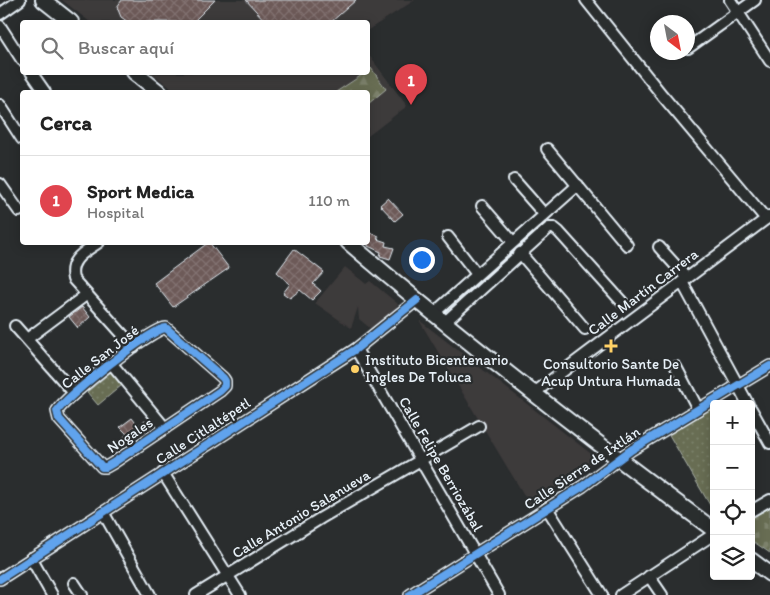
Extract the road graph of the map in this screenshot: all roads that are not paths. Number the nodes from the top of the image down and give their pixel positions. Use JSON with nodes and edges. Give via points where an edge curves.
{"nodes":[{"id":1,"x":20,"y":0,"type":"edge"},
{"id":2,"x":43,"y":0,"type":"edge"},
{"id":3,"x":586,"y":0,"type":"edge"},
{"id":4,"x":730,"y":0,"type":"edge"},
{"id":5,"x":755,"y":0,"type":"edge"},
{"id":6,"x":738,"y":13,"type":"junction"},
{"id":7,"x":0,"y":14,"type":"edge"},
{"id":8,"x":68,"y":20,"type":"edge"},
{"id":9,"x":0,"y":26,"type":"edge"},
{"id":10,"x":695,"y":43,"type":"edge"},
{"id":11,"x":20,"y":57,"type":"edge"},
{"id":12,"x":770,"y":61,"type":"edge"},
{"id":13,"x":33,"y":75,"type":"edge"},
{"id":14,"x":138,"y":75,"type":"edge"},
{"id":15,"x":44,"y":90,"type":"edge"},
{"id":16,"x":156,"y":90,"type":"edge"},
{"id":17,"x":0,"y":105,"type":"edge"},
{"id":18,"x":20,"y":136,"type":"edge"},
{"id":19,"x":547,"y":149,"type":"dead end"},
{"id":20,"x":514,"y":180,"type":"dead end"},
{"id":21,"x":0,"y":184,"type":"edge"},
{"id":22,"x":578,"y":184,"type":"junction"},
{"id":23,"x":482,"y":206,"type":"dead end"},
{"id":24,"x":19,"y":212,"type":"dead end"},
{"id":25,"x":544,"y":214,"type":"junction"},
{"id":26,"x":768,"y":217,"type":"edge"},
{"id":27,"x":448,"y":237,"type":"dead end"},
{"id":28,"x":513,"y":242,"type":"junction"},
{"id":29,"x":95,"y":245,"type":"edge"},
{"id":30,"x":352,"y":245,"type":"edge"},
{"id":31,"x":627,"y":245,"type":"dead end"},
{"id":32,"x":659,"y":247,"type":"dead end"},
{"id":33,"x":520,"y":253,"type":"junction"},
{"id":34,"x":476,"y":273,"type":"junction"},
{"id":35,"x":685,"y":280,"type":"junction"},
{"id":36,"x":86,"y":295,"type":"junction"},
{"id":37,"x":417,"y":300,"type":"junction"},
{"id":38,"x":623,"y":303,"type":"dead end"},
{"id":39,"x":433,"y":314,"type":"junction"},
{"id":40,"x":445,"y":322,"type":"junction"},
{"id":41,"x":15,"y":326,"type":"dead end"},
{"id":42,"x":585,"y":329,"type":"dead end"},
{"id":43,"x":27,"y":340,"type":"junction"},
{"id":44,"x":134,"y":347,"type":"junction"},
{"id":45,"x":356,"y":349,"type":"junction"},
{"id":46,"x":112,"y":364,"type":"junction"},
{"id":47,"x":770,"y":366,"type":"edge"},
{"id":48,"x":676,"y":367,"type":"dead end"},
{"id":49,"x":225,"y":381,"type":"joint"},
{"id":50,"x":738,"y":385,"type":"junction"},
{"id":51,"x":74,"y":394,"type":"junction"},
{"id":52,"x":534,"y":394,"type":"junction"},
{"id":53,"x":746,"y":400,"type":"edge"},
{"id":54,"x":698,"y":409,"type":"junction"},
{"id":55,"x":57,"y":415,"type":"joint"},
{"id":56,"x":755,"y":416,"type":"edge"},
{"id":57,"x":479,"y":426,"type":"dead end"},
{"id":58,"x":165,"y":428,"type":"junction"},
{"id":59,"x":770,"y":442,"type":"edge"},
{"id":60,"x":619,"y":459,"type":"junction"},
{"id":61,"x":422,"y":460,"type":"junction"},
{"id":62,"x":163,"y":473,"type":"junction"},
{"id":63,"x":770,"y":500,"type":"edge"},
{"id":64,"x":547,"y":508,"type":"junction"},
{"id":65,"x":755,"y":509,"type":"edge"},
{"id":66,"x":103,"y":512,"type":"junction"},
{"id":67,"x":710,"y":529,"type":"edge"},
{"id":68,"x":710,"y":535,"type":"edge"},
{"id":69,"x":475,"y":554,"type":"junction"},
{"id":70,"x":31,"y":558,"type":"junction"},
{"id":71,"x":755,"y":563,"type":"edge"},
{"id":72,"x":770,"y":574,"type":"edge"},
{"id":73,"x":227,"y":575,"type":"junction"},
{"id":74,"x":650,"y":576,"type":"junction"},
{"id":75,"x":0,"y":579,"type":"edge"},
{"id":76,"x":74,"y":583,"type":"dead end"},
{"id":77,"x":52,"y":595,"type":"edge"},
{"id":78,"x":82,"y":595,"type":"edge"},
{"id":79,"x":150,"y":595,"type":"edge"},
{"id":80,"x":196,"y":595,"type":"edge"},
{"id":81,"x":240,"y":595,"type":"edge"},
{"id":82,"x":410,"y":595,"type":"edge"},
{"id":83,"x":499,"y":595,"type":"edge"},
{"id":84,"x":602,"y":595,"type":"edge"},
{"id":85,"x":621,"y":595,"type":"edge"},
{"id":86,"x":662,"y":595,"type":"edge"}],
"edges":[{"from":1,"to":7,"type":"street"},
{"from":2,"to":8,"type":"main road"},
{"from":3,"to":26,"type":"street","via":[[662,95]]},
{"from":4,"to":6,"type":"street"},
{"from":5,"to":6,"type":"street"},
{"from":6,"to":10,"type":"street"},
{"from":6,"to":12,"type":"street"},
{"from":9,"to":11,"type":"street"},
{"from":13,"to":15,"type":"street"},
{"from":14,"to":16,"type":"main road"},
{"from":17,"to":18,"type":"street"},
{"from":19,"to":22,"type":"street"},
{"from":20,"to":25,"type":"street"},
{"from":21,"to":24,"type":"street"},
{"from":22,"to":25,"type":"street"},
{"from":22,"to":31,"type":"street"},
{"from":23,"to":28,"type":"street"},
{"from":25,"to":28,"type":"street"},
{"from":26,"to":35,"type":"street","name":"Calle Martín Carrera"},
{"from":27,"to":34,"type":"street"},
{"from":28,"to":34,"type":"street"},
{"from":29,"to":36,"type":"street","name":"Calle San José","via":[[72,265],[73,279]]},
{"from":30,"to":37,"type":"main road"},
{"from":32,"to":35,"type":"street"},
{"from":33,"to":38,"type":"street","via":[[546,230],[554,228]]},
{"from":33,"to":40,"type":"street"},
{"from":33,"to":42,"type":"street"},
{"from":34,"to":39,"type":"street"},
{"from":35,"to":50,"type":"street"},
{"from":35,"to":52,"type":"street","name":"Calle Martín Carrera"},
{"from":36,"to":43,"type":"street"},
{"from":36,"to":44,"type":"street","name":"Calle San José"},
{"from":37,"to":39,"type":"main road"},
{"from":37,"to":45,"type":"street","name":"Calle Citlaltépetl"},
{"from":39,"to":40,"type":"main road"},
{"from":40,"to":52,"type":"main road"},
{"from":41,"to":43,"type":"street"},
{"from":43,"to":51,"type":"street"},
{"from":44,"to":46,"type":"street","name":"Calle San José"},
{"from":44,"to":49,"type":"street","name":"Calle San José","via":[[159,329],[166,328]]},
{"from":45,"to":61,"type":"street","name":"Calle Felipe Berriozábal"},
{"from":45,"to":62,"type":"street","name":"Calle Citlaltépetl"},
{"from":46,"to":51,"type":"street","name":"Calle San José"},
{"from":46,"to":58,"type":"street"},
{"from":47,"to":50,"type":"street","name":"Calle Sierra de Ixtlán"},
{"from":48,"to":54,"type":"street"},
{"from":49,"to":58,"type":"street","name":"Nogales","via":[[220,391]]},
{"from":50,"to":53,"type":"street"},
{"from":50,"to":54,"type":"street","name":"Calle Sierra de Ixtlán"},
{"from":51,"to":55,"type":"street","name":"Calle San José","via":[[60,407]]},
{"from":52,"to":60,"type":"main road"},
{"from":54,"to":60,"type":"street","name":"Calle Sierra de Ixtlán"},
{"from":55,"to":58,"type":"street","name":"Nogales","via":[[104,468]]},
{"from":56,"to":59,"type":"street"},
{"from":57,"to":61,"type":"street","name":"Calle Antonio Salanueva"},
{"from":60,"to":64,"type":"street","name":"Calle Sierra de Ixtlán"},
{"from":60,"to":67,"type":"main road"},
{"from":61,"to":69,"type":"street","name":"Calle Felipe Berriozábal"},
{"from":61,"to":73,"type":"street","name":"Calle Antonio Salanueva"},
{"from":62,"to":66,"type":"street","name":"Calle Citlaltépetl"},
{"from":62,"to":73,"type":"street"},
{"from":63,"to":65,"type":"street"},
{"from":64,"to":69,"type":"street","name":"Calle Sierra de Ixtlán"},
{"from":64,"to":84,"type":"street"},
{"from":66,"to":70,"type":"street","name":"Calle Citlaltépetl"},
{"from":66,"to":79,"type":"street"},
{"from":68,"to":74,"type":"street"},
{"from":69,"to":82,"type":"street","name":"Calle Sierra de Ixtlán"},
{"from":69,"to":83,"type":"street","name":"Calle Felipe Berriozábal"},
{"from":70,"to":75,"type":"street","name":"Calle Citlaltépetl"},
{"from":70,"to":77,"type":"street"},
{"from":71,"to":72,"type":"main road"},
{"from":73,"to":80,"type":"street","name":"Calle Antonio Salanueva"},
{"from":73,"to":81,"type":"street"},
{"from":74,"to":85,"type":"street"},
{"from":74,"to":86,"type":"street"},
{"from":76,"to":78,"type":"street"}]}
